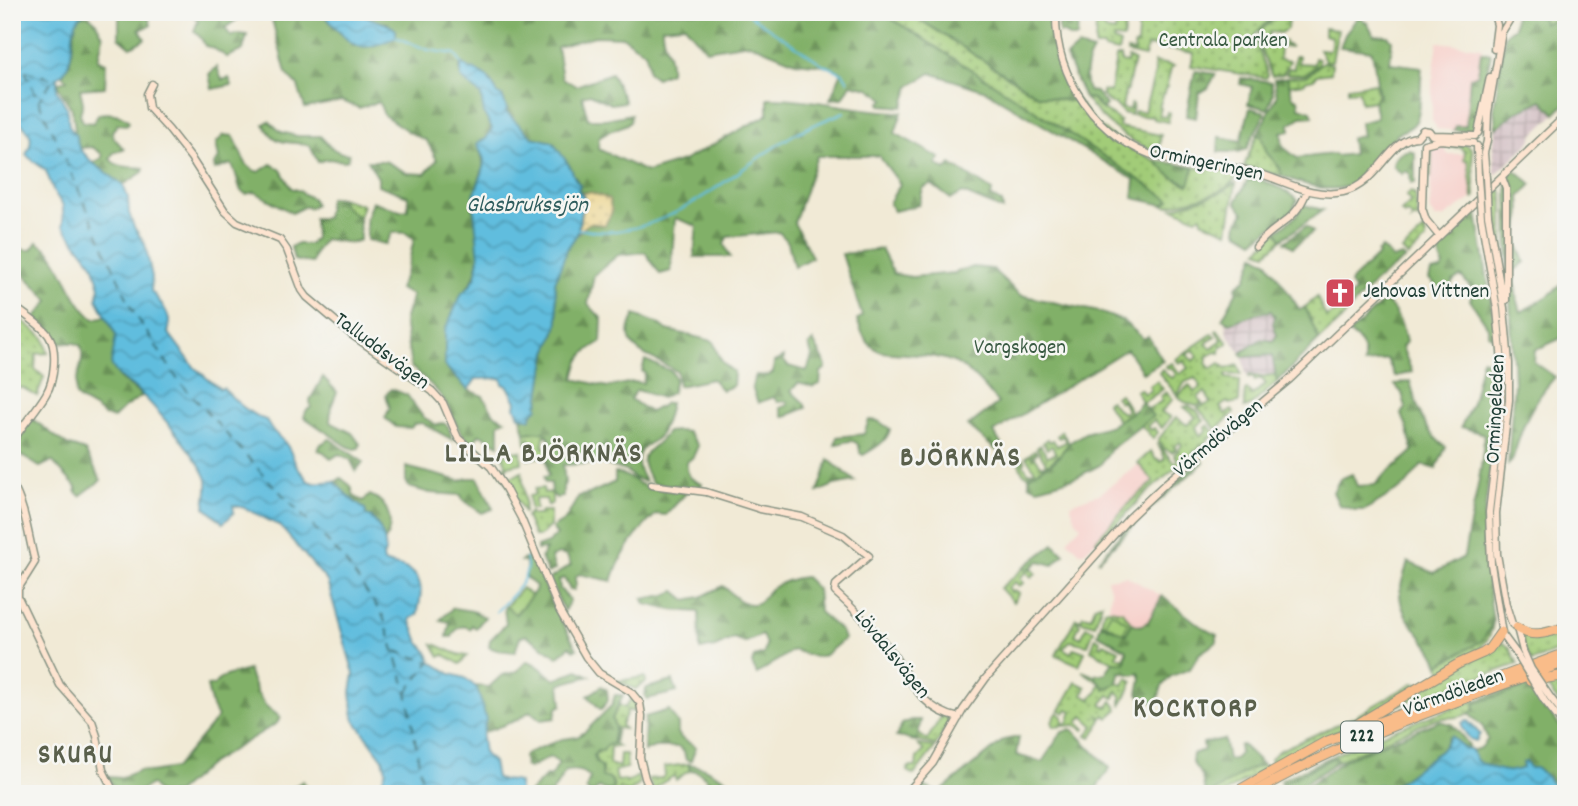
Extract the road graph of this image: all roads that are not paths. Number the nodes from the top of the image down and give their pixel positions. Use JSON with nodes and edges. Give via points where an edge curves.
{"nodes":[{"id":1,"x":1056,"y":12,"type":"edge"},
{"id":2,"x":1500,"y":12,"type":"edge"},
{"id":3,"x":1507,"y":12,"type":"edge"},
{"id":4,"x":1501,"y":25,"type":"junction"},
{"id":5,"x":152,"y":84,"type":"dead end"},
{"id":6,"x":1566,"y":115,"type":"edge"},
{"id":7,"x":1418,"y":137,"type":"junction"},
{"id":8,"x":1429,"y":140,"type":"junction"},
{"id":9,"x":1476,"y":140,"type":"junction"},
{"id":10,"x":1486,"y":141,"type":"junction"},
{"id":11,"x":1502,"y":177,"type":"junction"},
{"id":12,"x":1482,"y":178,"type":"junction"},
{"id":13,"x":1495,"y":183,"type":"junction"},
{"id":14,"x":1506,"y":188,"type":"junction"},
{"id":15,"x":1307,"y":191,"type":"junction"},
{"id":16,"x":1464,"y":212,"type":"junction"},
{"id":17,"x":1429,"y":225,"type":"junction"},
{"id":18,"x":1439,"y":236,"type":"junction"},
{"id":19,"x":1256,"y":247,"type":"dead end"},
{"id":20,"x":12,"y":305,"type":"edge"},
{"id":21,"x":1505,"y":335,"type":"junction"},
{"id":22,"x":1505,"y":362,"type":"junction"},
{"id":23,"x":12,"y":443,"type":"edge"},
{"id":24,"x":12,"y":484,"type":"edge"},
{"id":25,"x":651,"y":485,"type":"dead end"},
{"id":26,"x":1515,"y":626,"type":"junction"},
{"id":27,"x":1566,"y":627,"type":"edge"},
{"id":28,"x":1502,"y":631,"type":"junction"},
{"id":29,"x":1520,"y":652,"type":"junction"},
{"id":30,"x":1566,"y":653,"type":"edge"},
{"id":31,"x":1566,"y":662,"type":"edge"},
{"id":32,"x":1566,"y":675,"type":"edge"},
{"id":33,"x":1478,"y":694,"type":"junction"},
{"id":34,"x":1547,"y":699,"type":"junction"},
{"id":35,"x":959,"y":718,"type":"junction"},
{"id":36,"x":1566,"y":718,"type":"edge"},
{"id":37,"x":1566,"y":727,"type":"edge"},
{"id":38,"x":1325,"y":742,"type":"junction"},
{"id":39,"x":115,"y":794,"type":"edge"},
{"id":40,"x":652,"y":794,"type":"edge"},
{"id":41,"x":906,"y":794,"type":"edge"},
{"id":42,"x":1232,"y":794,"type":"edge"},
{"id":43,"x":1251,"y":794,"type":"edge"}],
"edges":[{"from":1,"to":15,"type":"street","name":"Ormingeringen","via":[[1062,58],[1077,94],[1100,123],[1121,139],[1160,158],[1249,171]]},
{"from":2,"to":4,"type":"street","via":[[1495,19]]},
{"from":3,"to":4,"type":"street","via":[[1510,19]]},
{"from":4,"to":9,"type":"street","name":"Ormingeleden"},
{"from":4,"to":10,"type":"street","name":"Ormingeleden"},
{"from":5,"to":40,"type":"street","name":"Talluddsvägen","via":[[146,94],[150,110],[177,139],[225,211],[237,222],[280,240],[305,295],[352,335],[432,391],[443,402],[458,438],[495,471],[521,518],[562,616],[586,657],[599,673],[631,692],[640,703],[640,758]]},
{"from":6,"to":11,"type":"street","name":"Värmdövägen"},
{"from":7,"to":8,"type":"street","via":[[1419,142]]},
{"from":7,"to":8,"type":"street","via":[[1423,130],[1429,131]]},
{"from":7,"to":15,"type":"street","name":"Ormingeringen","via":[[1402,141],[1373,175],[1355,188],[1338,193]]},
{"from":8,"to":9,"type":"street"},
{"from":8,"to":17,"type":"street","via":[[1422,204]]},
{"from":9,"to":10,"type":"street"},
{"from":9,"to":10,"type":"street","via":[[1484,134]]},
{"from":9,"to":12,"type":"street","name":"Ormingeleden"},
{"from":10,"to":12,"type":"street","name":"Ormingeleden"},
{"from":11,"to":13,"type":"street","name":"Värmdövägen"},
{"from":11,"to":14,"type":"street"},
{"from":12,"to":21,"type":"street","name":"Ormingeleden","bridge":true},
{"from":13,"to":14,"type":"street"},
{"from":13,"to":16,"type":"street","name":"Värmdövägen"},
{"from":14,"to":21,"type":"street"},
{"from":15,"to":19,"type":"street","via":[[1297,212]]},
{"from":16,"to":17,"type":"street","via":[[1442,228]]},
{"from":16,"to":18,"type":"street","name":"Värmdövägen"},
{"from":17,"to":18,"type":"street"},
{"from":18,"to":35,"type":"street","name":"Värmdövägen","via":[[1290,379],[1138,510],[991,673]]},
{"from":20,"to":23,"type":"street","via":[[48,334],[53,359],[47,394]]},
{"from":21,"to":22,"type":"street","name":"Ormingeleden"},
{"from":21,"to":22,"type":"street","name":"Ormingeleden"},
{"from":22,"to":26,"type":"street","name":"Ormingeleden","via":[[1508,414],[1496,527],[1499,568]]},
{"from":22,"to":28,"type":"street","name":"Ormingeleden","via":[[1489,524]]},
{"from":24,"to":39,"type":"street","via":[[23,508],[35,562],[18,589],[19,597],[60,685],[92,722],[103,770]]},
{"from":25,"to":35,"type":"street","name":"Lövdalsvägen","via":[[706,492],[802,517],[843,535],[869,556],[836,585],[835,592],[885,643],[919,695]]},
{"from":26,"to":27,"type":"highway","via":[[1538,635]]},
{"from":26,"to":28,"type":"street","via":[[1505,625]]},
{"from":26,"to":29,"type":"street","name":"Ormingeleden"},
{"from":28,"to":29,"type":"street","name":"Ormingeleden"},
{"from":28,"to":38,"type":"highway","via":[[1483,653]]},
{"from":29,"to":34,"type":"street","name":"Ormingeleden","bridge":true},
{"from":30,"to":38,"type":"highway","name":"Värmdöleden","number":"222"},
{"from":31,"to":33,"type":"highway","name":"Värmdöleden","number":"222"},
{"from":32,"to":33,"type":"highway"},
{"from":33,"to":43,"type":"highway","name":"Värmdöleden","number":"222","via":[[1347,744]]},
{"from":34,"to":36,"type":"street","name":"Ormingeleden"},
{"from":34,"to":37,"type":"street","name":"Ormingeleden"},
{"from":35,"to":41,"type":"street","name":"Värmdövägen","via":[[933,763]]},
{"from":38,"to":42,"type":"highway","name":"Värmdöleden","number":"222"}]}
